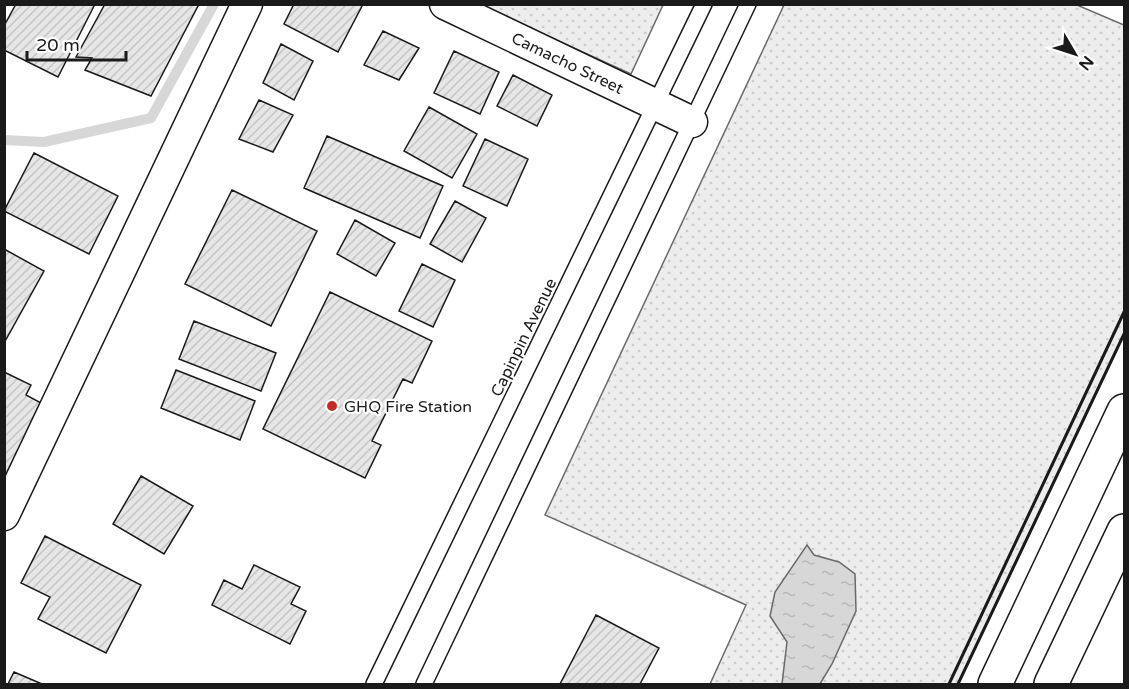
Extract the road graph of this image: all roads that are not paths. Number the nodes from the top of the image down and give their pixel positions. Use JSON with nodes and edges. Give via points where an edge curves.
{"nodes":[{"id":1,"x":247,"y":4,"type":"edge"},
{"id":2,"x":445,"y":4,"type":"edge"},
{"id":3,"x":704,"y":4,"type":"edge"},
{"id":4,"x":748,"y":4,"type":"edge"},
{"id":5,"x":656,"y":104,"type":"junction"},
{"id":6,"x":692,"y":122,"type":"junction"},
{"id":7,"x":1125,"y":411,"type":"edge"},
{"id":8,"x":4,"y":515,"type":"edge"},
{"id":9,"x":1068,"y":528,"type":"junction"},
{"id":10,"x":1122,"y":544,"type":"edge"},
{"id":11,"x":374,"y":684,"type":"edge"},
{"id":12,"x":424,"y":684,"type":"edge"},
{"id":13,"x":995,"y":684,"type":"edge"},
{"id":14,"x":1052,"y":684,"type":"edge"}],
"edges":[{"from":1,"to":8,"type":"street"},
{"from":2,"to":5,"type":"street","name":"Camacho Street"},
{"from":3,"to":5,"type":"lane","name":"Capinpin Avenue"},
{"from":4,"to":6,"type":"lane"},
{"from":5,"to":6,"type":"street","name":"Camacho Street"},
{"from":5,"to":11,"type":"lane","name":"Capinpin Avenue"},
{"from":6,"to":12,"type":"lane"},
{"from":7,"to":9,"type":"main road"},
{"from":9,"to":10,"type":"main road"},
{"from":9,"to":13,"type":"main road"},
{"from":10,"to":14,"type":"main road"}]}
